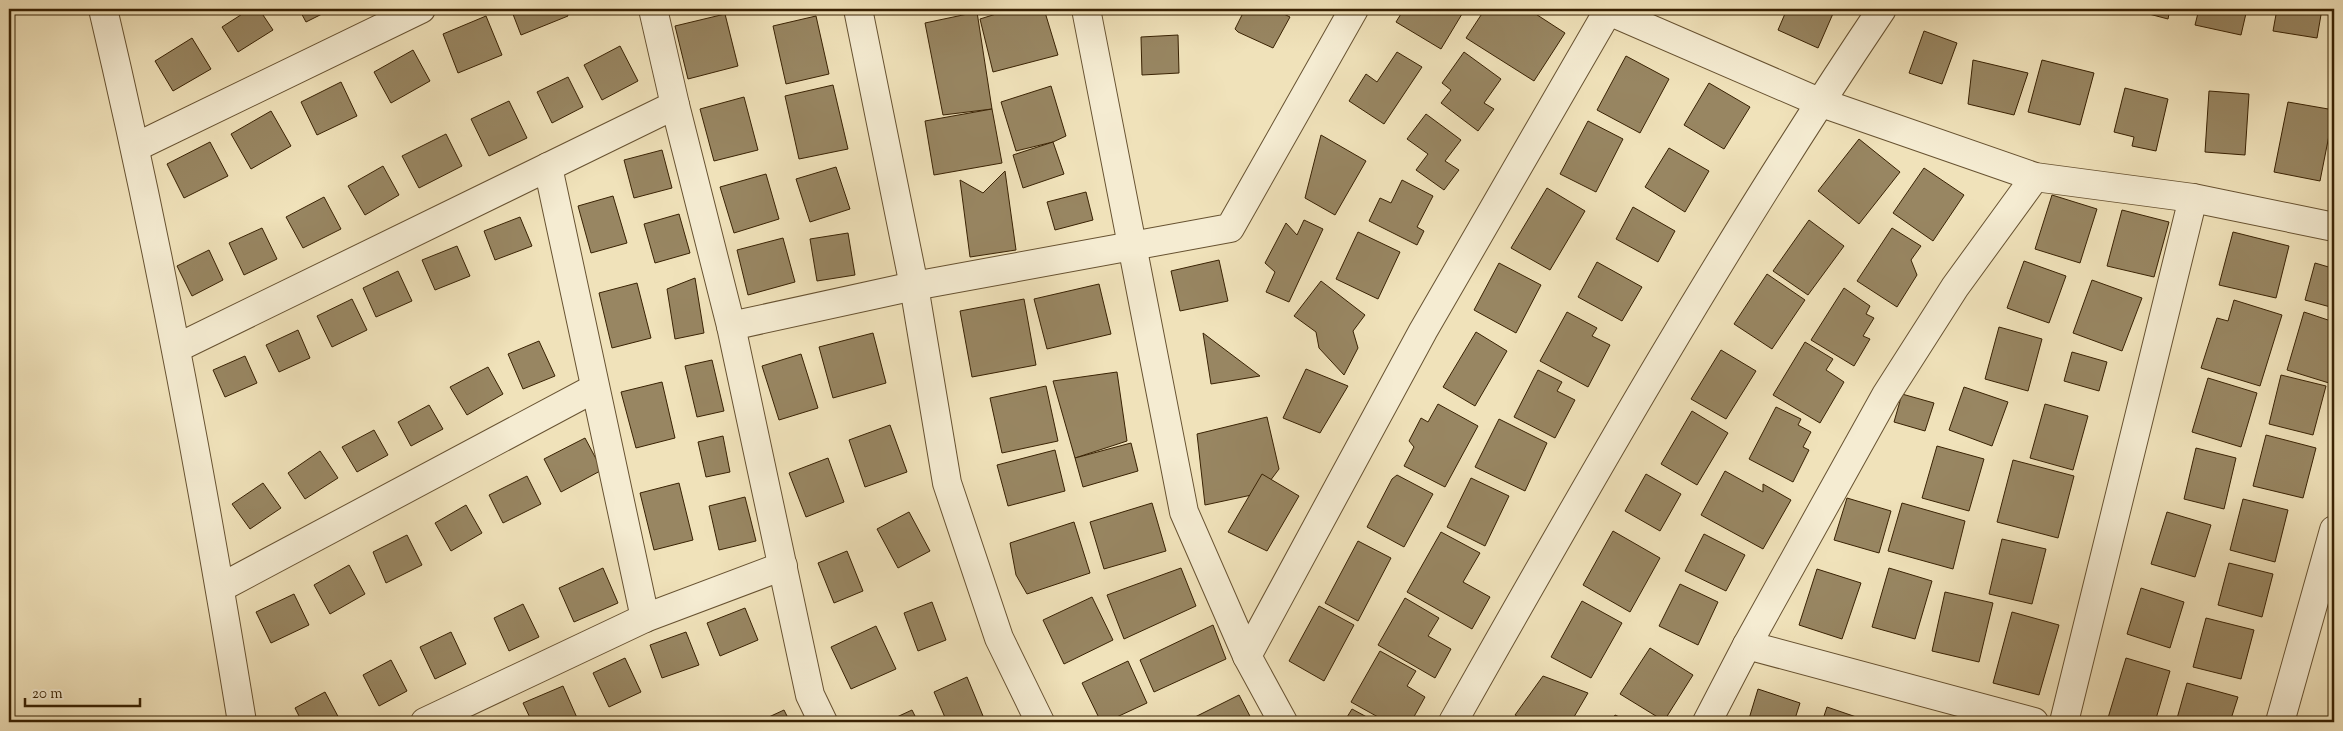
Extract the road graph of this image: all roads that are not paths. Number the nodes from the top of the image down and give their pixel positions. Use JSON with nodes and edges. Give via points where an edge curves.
{"nodes":[{"id":1,"x":103,"y":9,"type":"edge"},
{"id":2,"x":421,"y":9,"type":"edge"},
{"id":3,"x":653,"y":9,"type":"edge"},
{"id":4,"x":858,"y":9,"type":"edge"},
{"id":5,"x":1086,"y":9,"type":"edge"},
{"id":6,"x":1354,"y":9,"type":"edge"},
{"id":7,"x":1882,"y":9,"type":"edge"},
{"id":8,"x":1606,"y":10,"type":"edge"},
{"id":9,"x":1819,"y":102,"type":"junction"},
{"id":10,"x":675,"y":105,"type":"junction"},
{"id":11,"x":136,"y":147,"type":"junction"},
{"id":12,"x":548,"y":167,"type":"junction"},
{"id":13,"x":2035,"y":176,"type":"junction"},
{"id":14,"x":2193,"y":198,"type":"junction"},
{"id":15,"x":2334,"y":227,"type":"edge"},
{"id":16,"x":1132,"y":247,"type":"junction"},
{"id":17,"x":914,"y":286,"type":"junction"},
{"id":18,"x":732,"y":326,"type":"junction"},
{"id":19,"x":177,"y":348,"type":"junction"},
{"id":20,"x":595,"y":388,"type":"junction"},
{"id":21,"x":2334,"y":530,"type":"edge"},
{"id":22,"x":782,"y":566,"type":"junction"},
{"id":23,"x":220,"y":588,"type":"junction"},
{"id":24,"x":645,"y":618,"type":"junction"},
{"id":25,"x":1748,"y":645,"type":"junction"},
{"id":26,"x":1247,"y":656,"type":"junction"},
{"id":27,"x":242,"y":722,"type":"edge"},
{"id":28,"x":425,"y":722,"type":"edge"},
{"id":29,"x":823,"y":722,"type":"edge"},
{"id":30,"x":1040,"y":722,"type":"edge"},
{"id":31,"x":1283,"y":722,"type":"edge"},
{"id":32,"x":1454,"y":722,"type":"edge"},
{"id":33,"x":1707,"y":722,"type":"edge"},
{"id":34,"x":2034,"y":722,"type":"edge"},
{"id":35,"x":2064,"y":722,"type":"edge"},
{"id":36,"x":2280,"y":722,"type":"edge"}],
"edges":[{"from":1,"to":11,"type":"street"},
{"from":2,"to":11,"type":"street"},
{"from":3,"to":10,"type":"street"},
{"from":4,"to":17,"type":"street"},
{"from":5,"to":16,"type":"street"},
{"from":6,"to":16,"type":"street","via":[[1230,228]]},
{"from":7,"to":9,"type":"street"},
{"from":8,"to":9,"type":"street"},
{"from":8,"to":26,"type":"street","via":[[1423,331]]},
{"from":9,"to":13,"type":"street"},
{"from":9,"to":32,"type":"street","via":[[1593,475]]},
{"from":10,"to":12,"type":"street"},
{"from":10,"to":18,"type":"street"},
{"from":11,"to":19,"type":"street"},
{"from":12,"to":19,"type":"street"},
{"from":12,"to":20,"type":"street"},
{"from":13,"to":14,"type":"street"},
{"from":13,"to":25,"type":"street","via":[[1955,287],[1886,396]]},
{"from":14,"to":15,"type":"street"},
{"from":14,"to":35,"type":"street"},
{"from":16,"to":17,"type":"street"},
{"from":16,"to":26,"type":"street","via":[[1184,512]]},
{"from":17,"to":18,"type":"street"},
{"from":17,"to":30,"type":"street","via":[[947,483],[999,638]]},
{"from":18,"to":22,"type":"street"},
{"from":19,"to":23,"type":"street"},
{"from":20,"to":23,"type":"street"},
{"from":20,"to":24,"type":"street"},
{"from":21,"to":36,"type":"street"},
{"from":22,"to":24,"type":"street"},
{"from":22,"to":29,"type":"street","via":[[810,696]]},
{"from":23,"to":27,"type":"street"},
{"from":24,"to":28,"type":"street"},
{"from":25,"to":33,"type":"street"},
{"from":25,"to":34,"type":"street"},
{"from":26,"to":31,"type":"street"}]}
